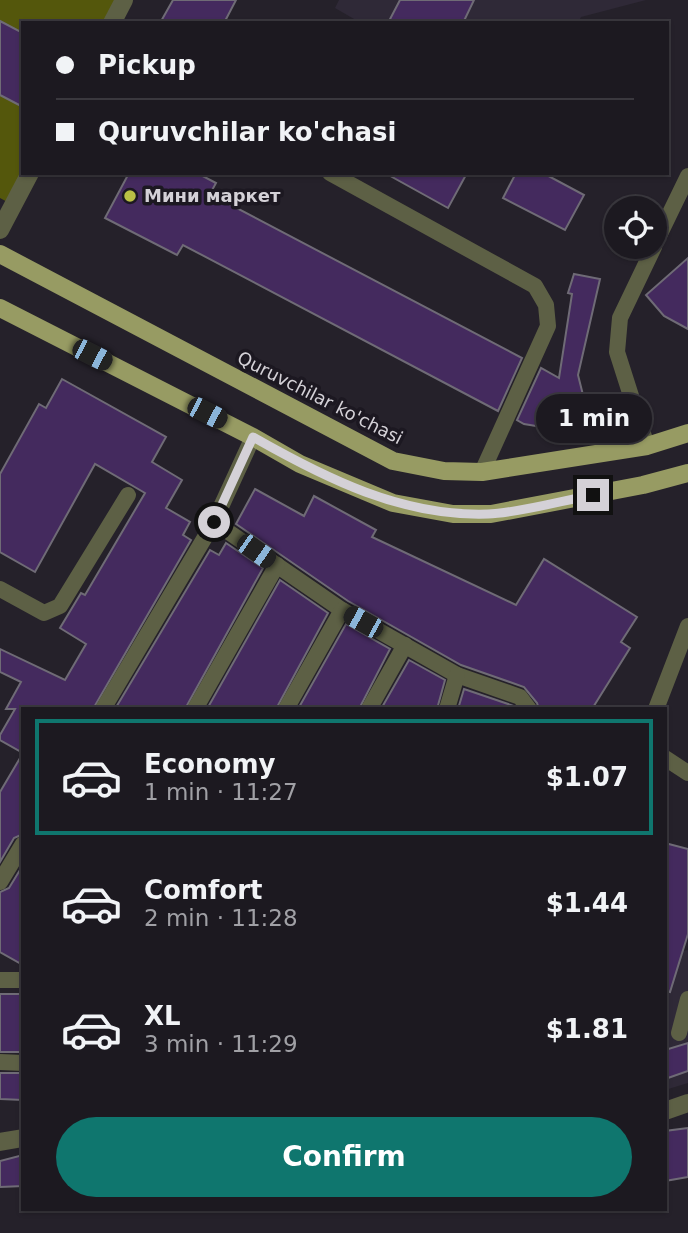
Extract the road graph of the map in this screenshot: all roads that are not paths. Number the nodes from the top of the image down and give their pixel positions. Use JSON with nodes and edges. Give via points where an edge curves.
{"nodes":[{"id":1,"x":124,"y":0,"type":"edge"},
{"id":2,"x":113,"y":21,"type":"edge"},
{"id":3,"x":29,"y":175,"type":"edge"},
{"id":4,"x":334,"y":175,"type":"edge"},
{"id":5,"x":688,"y":176,"type":"edge"},
{"id":6,"x":667,"y":219,"type":"edge"},
{"id":7,"x":0,"y":230,"type":"edge"},
{"id":8,"x":0,"y":254,"type":"edge"},
{"id":9,"x":648,"y":259,"type":"edge"},
{"id":10,"x":0,"y":308,"type":"edge"},
{"id":11,"x":688,"y":433,"type":"edge"},
{"id":12,"x":253,"y":437,"type":"junction"},
{"id":13,"x":646,"y":446,"type":"junction"},
{"id":14,"x":482,"y":472,"type":"junction"},
{"id":15,"x":688,"y":473,"type":"edge"},
{"id":16,"x":128,"y":495,"type":"dead end"},
{"id":17,"x":214,"y":522,"type":"junction"},
{"id":18,"x":277,"y":565,"type":"junction"},
{"id":19,"x":0,"y":589,"type":"edge"},
{"id":20,"x":342,"y":610,"type":"junction"},
{"id":21,"x":688,"y":626,"type":"edge"},
{"id":22,"x":405,"y":645,"type":"junction"},
{"id":23,"x":457,"y":675,"type":"junction"},
{"id":24,"x":104,"y":707,"type":"edge"},
{"id":25,"x":196,"y":707,"type":"edge"},
{"id":26,"x":287,"y":707,"type":"edge"},
{"id":27,"x":370,"y":707,"type":"edge"},
{"id":28,"x":448,"y":707,"type":"edge"},
{"id":29,"x":528,"y":707,"type":"edge"},
{"id":30,"x":657,"y":707,"type":"edge"},
{"id":31,"x":667,"y":759,"type":"edge"},
{"id":32,"x":688,"y":773,"type":"edge"},
{"id":33,"x":21,"y":847,"type":"edge"},
{"id":34,"x":0,"y":882,"type":"edge"},
{"id":35,"x":0,"y":980,"type":"edge"},
{"id":36,"x":21,"y":980,"type":"edge"},
{"id":37,"x":688,"y":999,"type":"edge"},
{"id":38,"x":677,"y":1033,"type":"edge"},
{"id":39,"x":0,"y":1062,"type":"edge"},
{"id":40,"x":21,"y":1063,"type":"edge"},
{"id":41,"x":688,"y":1103,"type":"edge"},
{"id":42,"x":667,"y":1110,"type":"edge"},
{"id":43,"x":21,"y":1138,"type":"edge"},
{"id":44,"x":0,"y":1142,"type":"edge"}],
"edges":[{"from":1,"to":2,"type":"street"},
{"from":3,"to":7,"type":"street"},
{"from":4,"to":14,"type":"lane","via":[[535,286],[547,304],[548,326]]},
{"from":5,"to":6,"type":"lane"},
{"from":8,"to":14,"type":"main road","name":"Quruvchilar ko'chasi","via":[[393,461],[444,471]]},
{"from":9,"to":13,"type":"lane","via":[[620,318],[617,352]]},
{"from":10,"to":12,"type":"main road"},
{"from":11,"to":13,"type":"main road","name":"Quruvchilar ko'chasi"},
{"from":12,"to":15,"type":"main road","via":[[300,464],[393,503],[453,514],[491,514]]},
{"from":12,"to":17,"type":"lane"},
{"from":13,"to":14,"type":"main road","name":"Quruvchilar ko'chasi"},
{"from":16,"to":19,"type":"lane","via":[[60,606],[44,613]]},
{"from":17,"to":18,"type":"lane"},
{"from":17,"to":24,"type":"lane"},
{"from":18,"to":20,"type":"lane"},
{"from":18,"to":25,"type":"lane"},
{"from":20,"to":22,"type":"lane"},
{"from":20,"to":26,"type":"lane"},
{"from":21,"to":30,"type":"lane"},
{"from":22,"to":23,"type":"lane"},
{"from":22,"to":27,"type":"lane"},
{"from":23,"to":28,"type":"lane"},
{"from":23,"to":29,"type":"lane","via":[[520,697]]},
{"from":31,"to":32,"type":"lane"},
{"from":33,"to":34,"type":"lane"},
{"from":35,"to":36,"type":"lane"},
{"from":37,"to":38,"type":"lane"},
{"from":39,"to":40,"type":"lane"},
{"from":41,"to":42,"type":"street"},
{"from":43,"to":44,"type":"street"}]}
